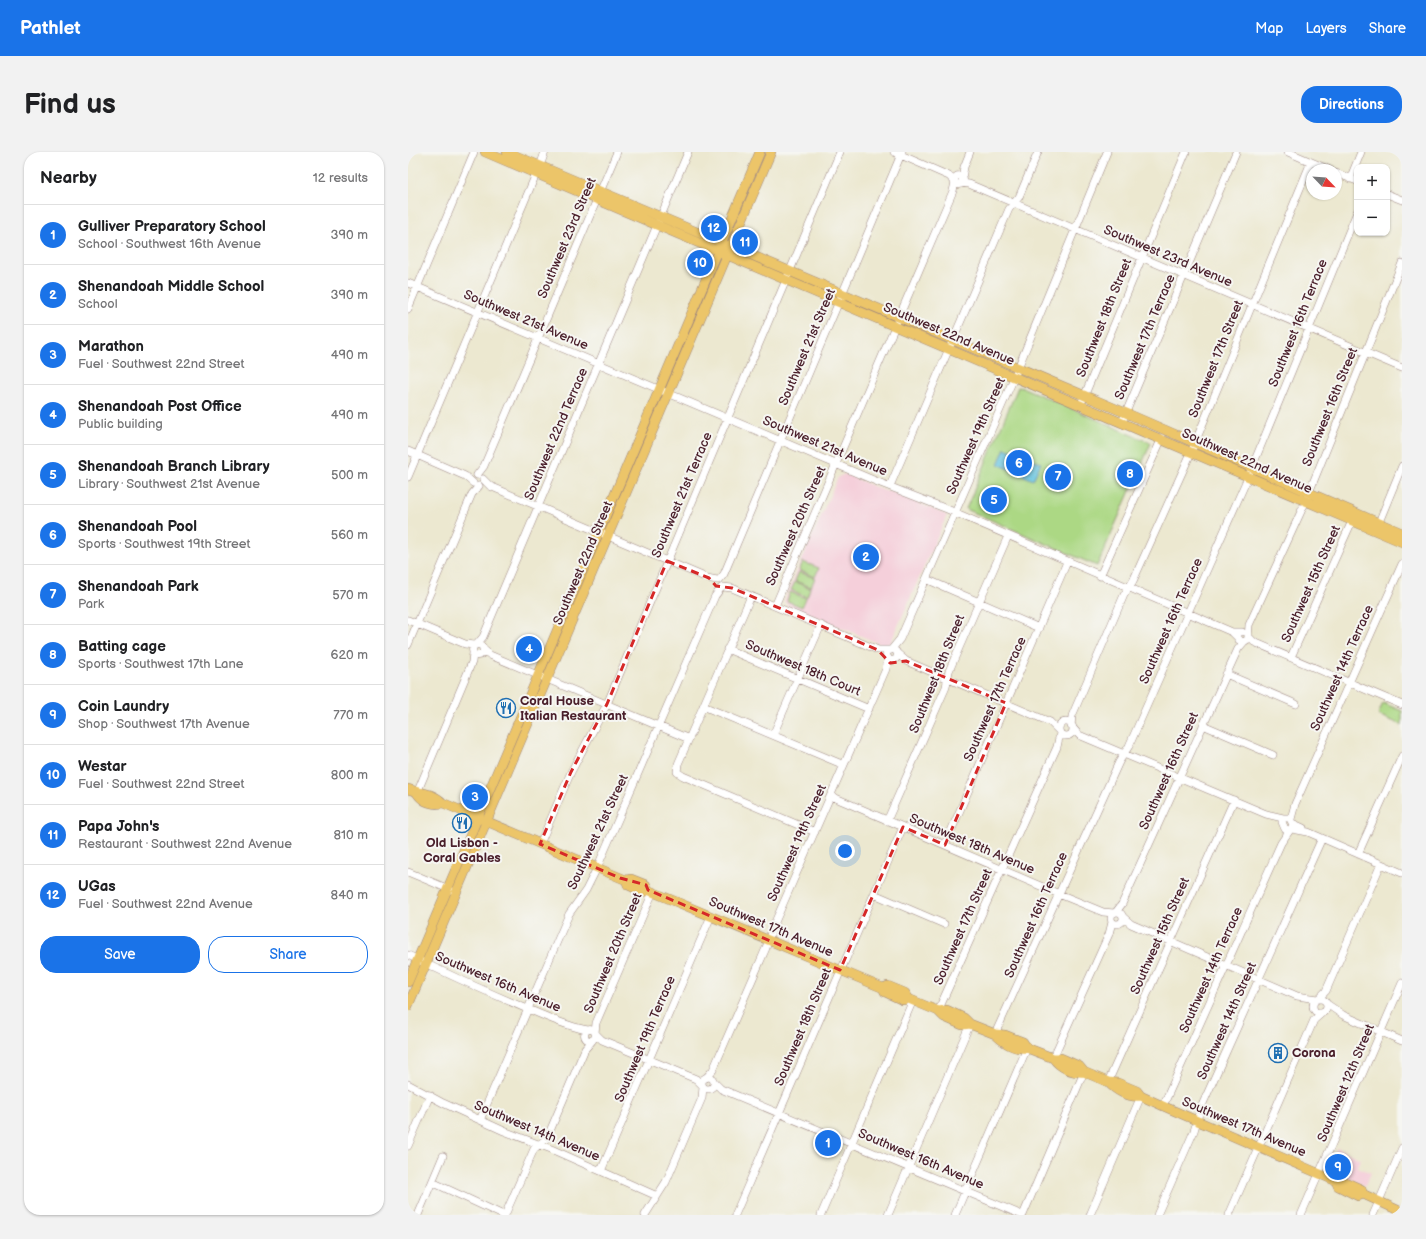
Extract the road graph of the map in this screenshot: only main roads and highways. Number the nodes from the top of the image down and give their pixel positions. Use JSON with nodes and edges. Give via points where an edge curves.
{"nodes":[{"id":1,"x":485,"y":152,"type":"edge"},
{"id":2,"x":507,"y":152,"type":"edge"},
{"id":3,"x":760,"y":152,"type":"edge"},
{"id":4,"x":771,"y":152,"type":"edge"},
{"id":5,"x":538,"y":170,"type":"junction"},
{"id":6,"x":720,"y":247,"type":"junction"},
{"id":7,"x":729,"y":251,"type":"junction"},
{"id":8,"x":1124,"y":418,"type":"junction"},
{"id":9,"x":1193,"y":447,"type":"junction"},
{"id":10,"x":1307,"y":497,"type":"junction"},
{"id":11,"x":1377,"y":526,"type":"junction"},
{"id":12,"x":1402,"y":532,"type":"edge"},
{"id":13,"x":1402,"y":542,"type":"edge"},
{"id":14,"x":408,"y":789,"type":"edge"},
{"id":15,"x":479,"y":818,"type":"junction"},
{"id":16,"x":488,"y":822,"type":"junction"},
{"id":17,"x":452,"y":891,"type":"junction"},
{"id":18,"x":408,"y":982,"type":"edge"},
{"id":19,"x":408,"y":1006,"type":"edge"},
{"id":20,"x":1402,"y":1212,"type":"edge"}],
"edges":[{"from":1,"to":5,"type":"main road","name":"Southwest 22nd Avenue"},
{"from":2,"to":5,"type":"main road","name":"Southwest 22nd Avenue"},
{"from":3,"to":6,"type":"main road","name":"Southwest 22nd Street"},
{"from":4,"to":7,"type":"main road","name":"Southwest 22nd Street"},
{"from":5,"to":6,"type":"main road","name":"Southwest 22nd Avenue"},
{"from":6,"to":7,"type":"main road","name":"Southwest 22nd Avenue"},
{"from":6,"to":15,"type":"main road","name":"Southwest 22nd Street"},
{"from":7,"to":8,"type":"main road","name":"Southwest 22nd Avenue"},
{"from":7,"to":16,"type":"main road","name":"Southwest 22nd Street"},
{"from":8,"to":9,"type":"main road","name":"Southwest 22nd Avenue"},
{"from":8,"to":9,"type":"main road","name":"Southwest 22nd Avenue","via":[[1162,438]]},
{"from":9,"to":10,"type":"main road","name":"Southwest 22nd Avenue"},
{"from":10,"to":11,"type":"main road","name":"Southwest 22nd Avenue"},
{"from":10,"to":11,"type":"main road","name":"Southwest 22nd Avenue","via":[[1352,521]]},
{"from":11,"to":12,"type":"main road","name":"Southwest 22nd Avenue"},
{"from":11,"to":13,"type":"main road","name":"Southwest 22nd Avenue"},
{"from":14,"to":15,"type":"main road","name":"Southwest 17th Avenue","via":[[417,793],[424,792],[438,798],[442,803]]},
{"from":15,"to":16,"type":"main road","name":"Southwest 17th Avenue"},
{"from":15,"to":17,"type":"main road","name":"Southwest 22nd Street"},
{"from":16,"to":17,"type":"main road","name":"Southwest 22nd Street"},
{"from":16,"to":20,"type":"main road","name":"Southwest 17th Avenue","via":[[626,880],[631,879],[646,885],[650,891],[883,988],[888,986],[905,993],[911,1000],[938,1011],[947,1010],[964,1018],[970,1024],[1023,1042],[1027,1048],[1053,1058],[1061,1058],[1079,1066],[1084,1072],[1137,1091],[1141,1096],[1336,1182],[1341,1180],[1356,1186],[1363,1194]]},
{"from":17,"to":18,"type":"main road","name":"Southwest 22nd Street"},
{"from":17,"to":19,"type":"main road","name":"Southwest 22nd Street","via":[[426,965]]}]}
